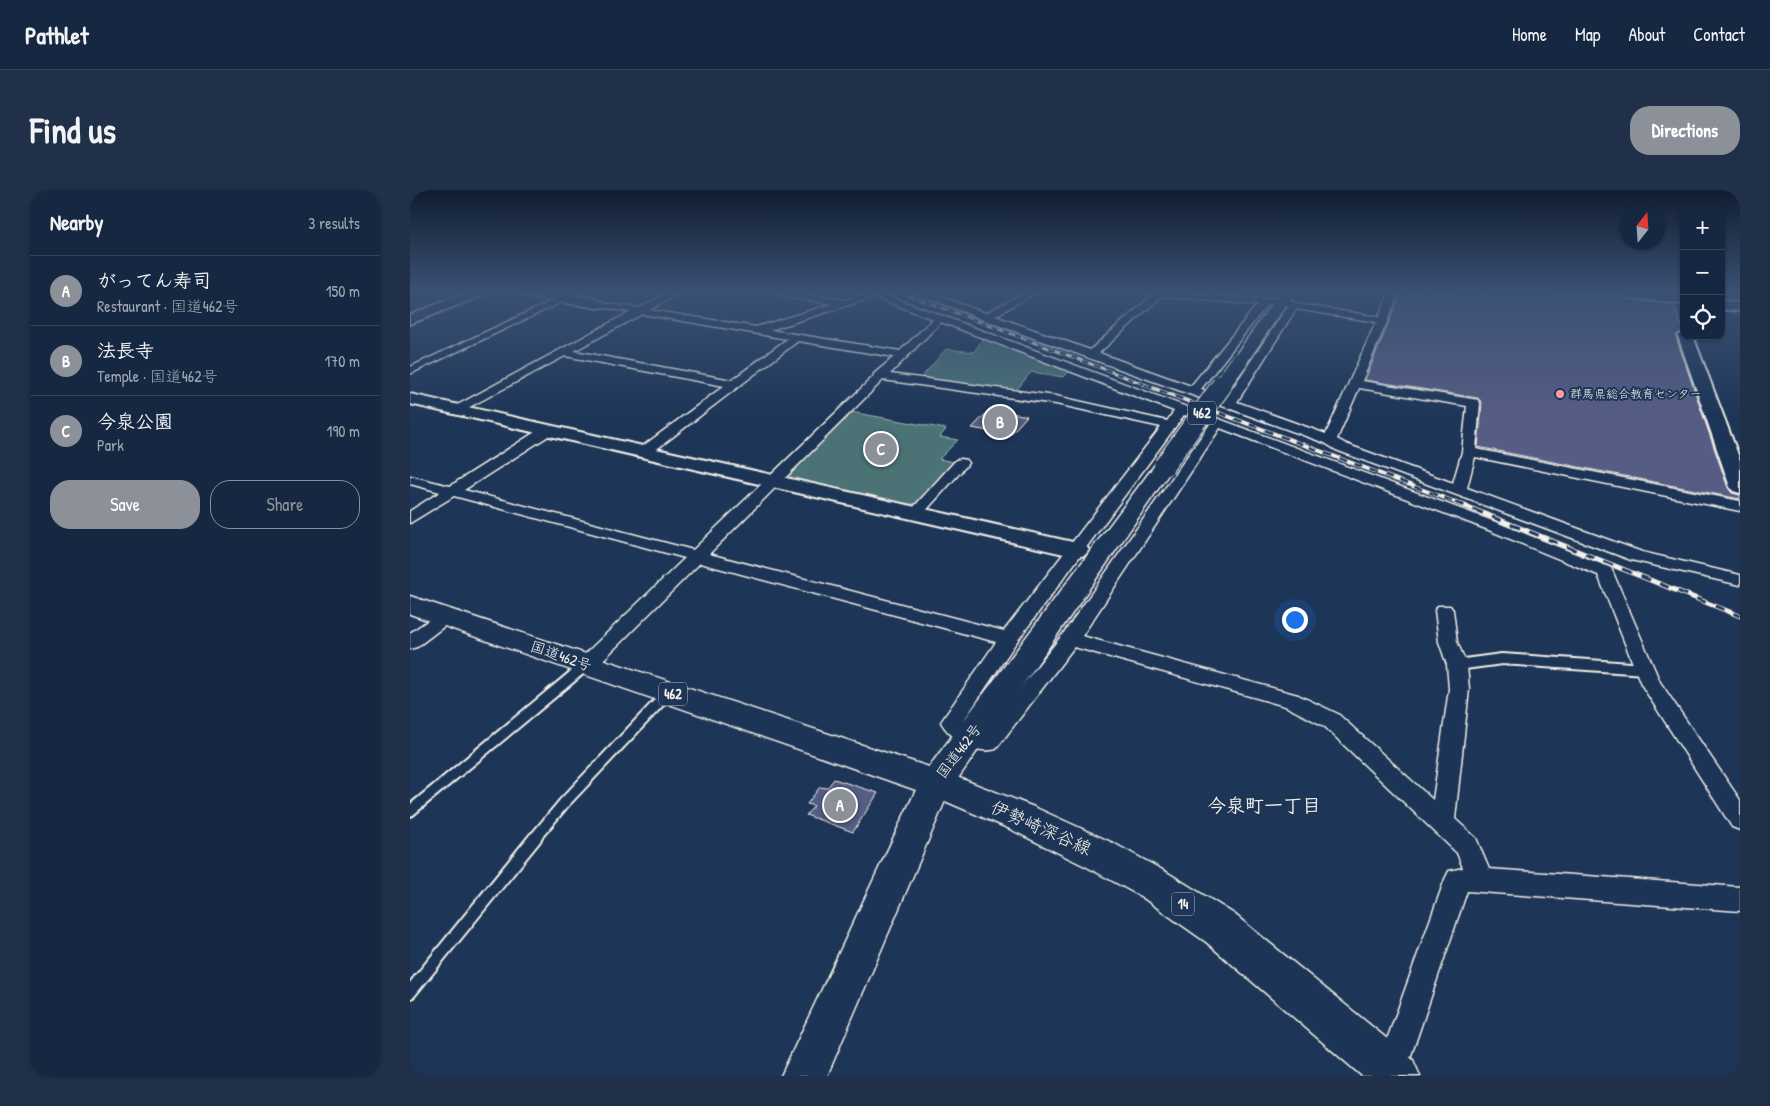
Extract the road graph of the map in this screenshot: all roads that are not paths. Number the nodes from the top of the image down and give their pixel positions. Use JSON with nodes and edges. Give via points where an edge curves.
{"nodes":[{"id":1,"x":488,"y":334,"type":"edge"},
{"id":2,"x":597,"y":334,"type":"edge"},
{"id":3,"x":773,"y":334,"type":"edge"},
{"id":4,"x":923,"y":334,"type":"edge"},
{"id":5,"x":980,"y":334,"type":"edge"},
{"id":6,"x":1033,"y":334,"type":"edge"},
{"id":7,"x":1113,"y":334,"type":"edge"},
{"id":8,"x":1239,"y":334,"type":"edge"},
{"id":9,"x":1260,"y":334,"type":"edge"},
{"id":10,"x":1268,"y":334,"type":"edge"},
{"id":11,"x":1375,"y":334,"type":"edge"},
{"id":12,"x":795,"y":338,"type":"junction"},
{"id":13,"x":1687,"y":340,"type":"edge"},
{"id":14,"x":564,"y":352,"type":"junction"},
{"id":15,"x":901,"y":355,"type":"junction"},
{"id":16,"x":1090,"y":355,"type":"junction"},
{"id":17,"x":410,"y":371,"type":"edge"},
{"id":18,"x":878,"y":376,"type":"junction"},
{"id":19,"x":735,"y":384,"type":"junction"},
{"id":20,"x":1356,"y":384,"type":"junction"},
{"id":21,"x":1193,"y":391,"type":"junction"},
{"id":22,"x":410,"y":399,"type":"edge"},
{"id":23,"x":1229,"y":404,"type":"junction"},
{"id":24,"x":456,"y":409,"type":"junction"},
{"id":25,"x":1182,"y":409,"type":"junction"},
{"id":26,"x":1218,"y":422,"type":"junction"},
{"id":27,"x":1169,"y":425,"type":"junction"},
{"id":28,"x":548,"y":430,"type":"junction"},
{"id":29,"x":1330,"y":440,"type":"junction"},
{"id":30,"x":1733,"y":451,"type":"edge"},
{"id":31,"x":644,"y":452,"type":"junction"},
{"id":32,"x":1469,"y":452,"type":"junction"},
{"id":33,"x":960,"y":463,"type":"dead end"},
{"id":34,"x":410,"y":480,"type":"edge"},
{"id":35,"x":774,"y":482,"type":"junction"},
{"id":36,"x":1740,"y":487,"type":"edge"},
{"id":37,"x":1459,"y":490,"type":"junction"},
{"id":38,"x":453,"y":491,"type":"junction"},
{"id":39,"x":1740,"y":506,"type":"edge"},
{"id":40,"x":917,"y":512,"type":"junction"},
{"id":41,"x":410,"y":518,"type":"edge"},
{"id":42,"x":1078,"y":550,"type":"junction"},
{"id":43,"x":698,"y":556,"type":"junction"},
{"id":44,"x":1637,"y":556,"type":"junction"},
{"id":45,"x":1606,"y":572,"type":"junction"},
{"id":46,"x":1740,"y":580,"type":"edge"},
{"id":47,"x":410,"y":605,"type":"edge"},
{"id":48,"x":1444,"y":610,"type":"dead end"},
{"id":49,"x":445,"y":617,"type":"junction"},
{"id":50,"x":1008,"y":638,"type":"junction"},
{"id":51,"x":1070,"y":640,"type":"junction"},
{"id":52,"x":410,"y":642,"type":"edge"},
{"id":53,"x":587,"y":664,"type":"junction"},
{"id":54,"x":1457,"y":665,"type":"junction"},
{"id":55,"x":1645,"y":669,"type":"junction"},
{"id":56,"x":668,"y":693,"type":"junction"},
{"id":57,"x":970,"y":737,"type":"junction"},
{"id":58,"x":936,"y":783,"type":"junction"},
{"id":59,"x":410,"y":811,"type":"edge"},
{"id":60,"x":1740,"y":820,"type":"edge"},
{"id":61,"x":1442,"y":824,"type":"junction"},
{"id":62,"x":1480,"y":879,"type":"junction"},
{"id":63,"x":1740,"y":899,"type":"edge"},
{"id":64,"x":410,"y":992,"type":"edge"},
{"id":65,"x":1394,"y":1073,"type":"edge"},
{"id":66,"x":804,"y":1076,"type":"edge"}],
"edges":[{"from":1,"to":17,"type":"street"},
{"from":2,"to":14,"type":"street"},
{"from":3,"to":12,"type":"street"},
{"from":4,"to":15,"type":"street"},
{"from":5,"to":25,"type":"street"},
{"from":6,"to":16,"type":"street"},
{"from":7,"to":16,"type":"street"},
{"from":8,"to":21,"type":"street"},
{"from":9,"to":57,"type":"main road","name":"国道462号","number":"462","bridge":true},
{"from":10,"to":23,"type":"street"},
{"from":11,"to":20,"type":"street"},
{"from":12,"to":15,"type":"street"},
{"from":12,"to":19,"type":"street"},
{"from":13,"to":30,"type":"street"},
{"from":14,"to":19,"type":"street"},
{"from":14,"to":24,"type":"street"},
{"from":15,"to":18,"type":"street"},
{"from":16,"to":21,"type":"street"},
{"from":18,"to":27,"type":"street","via":[[1056,400]]},
{"from":18,"to":35,"type":"street"},
{"from":19,"to":31,"type":"street"},
{"from":20,"to":29,"type":"street"},
{"from":20,"to":32,"type":"street","via":[[1474,403]]},
{"from":21,"to":23,"type":"street"},
{"from":22,"to":24,"type":"street"},
{"from":23,"to":29,"type":"street"},
{"from":24,"to":28,"type":"street"},
{"from":25,"to":26,"type":"street"},
{"from":25,"to":27,"type":"street"},
{"from":26,"to":45,"type":"street"},
{"from":26,"to":51,"type":"street"},
{"from":27,"to":42,"type":"street"},
{"from":28,"to":31,"type":"street"},
{"from":28,"to":38,"type":"street"},
{"from":29,"to":37,"type":"street","via":[[1341,447]]},
{"from":30,"to":36,"type":"street"},
{"from":31,"to":35,"type":"street"},
{"from":32,"to":37,"type":"street"},
{"from":32,"to":39,"type":"street"},
{"from":33,"to":40,"type":"street"},
{"from":34,"to":38,"type":"street"},
{"from":35,"to":40,"type":"street"},
{"from":35,"to":43,"type":"street"},
{"from":37,"to":44,"type":"street"},
{"from":38,"to":41,"type":"street"},
{"from":38,"to":43,"type":"street"},
{"from":40,"to":42,"type":"street"},
{"from":42,"to":50,"type":"street"},
{"from":43,"to":50,"type":"street"},
{"from":43,"to":53,"type":"street"},
{"from":44,"to":45,"type":"street","via":[[1614,564]]},
{"from":44,"to":46,"type":"street"},
{"from":45,"to":55,"type":"street"},
{"from":47,"to":49,"type":"main road","name":"国道462号","number":"462"},
{"from":48,"to":54,"type":"street","via":[[1448,642]]},
{"from":49,"to":52,"type":"street"},
{"from":49,"to":53,"type":"main road","name":"国道462号","number":"462"},
{"from":50,"to":57,"type":"street","via":[[952,722]]},
{"from":51,"to":57,"type":"street","via":[[988,743]]},
{"from":51,"to":61,"type":"street","via":[[1291,700],[1331,720]]},
{"from":53,"to":56,"type":"main road","name":"国道462号","number":"462"},
{"from":53,"to":59,"type":"lane"},
{"from":54,"to":55,"type":"lane","via":[[1502,659]]},
{"from":54,"to":61,"type":"street","via":[[1459,690]]},
{"from":55,"to":60,"type":"street","via":[[1651,684]]},
{"from":56,"to":58,"type":"main road","name":"国道462号","number":"462"},
{"from":56,"to":64,"type":"lane","via":[[564,803]]},
{"from":57,"to":58,"type":"main road","name":"国道462号","number":"462"},
{"from":58,"to":65,"type":"main road","name":"伊勢崎深谷線","number":"14","via":[[1083,846],[1155,886],[1220,928]]},
{"from":58,"to":66,"type":"main road"},
{"from":61,"to":62,"type":"street","via":[[1467,846]]},
{"from":62,"to":63,"type":"street"},
{"from":62,"to":65,"type":"street","via":[[1458,879]]}]}
